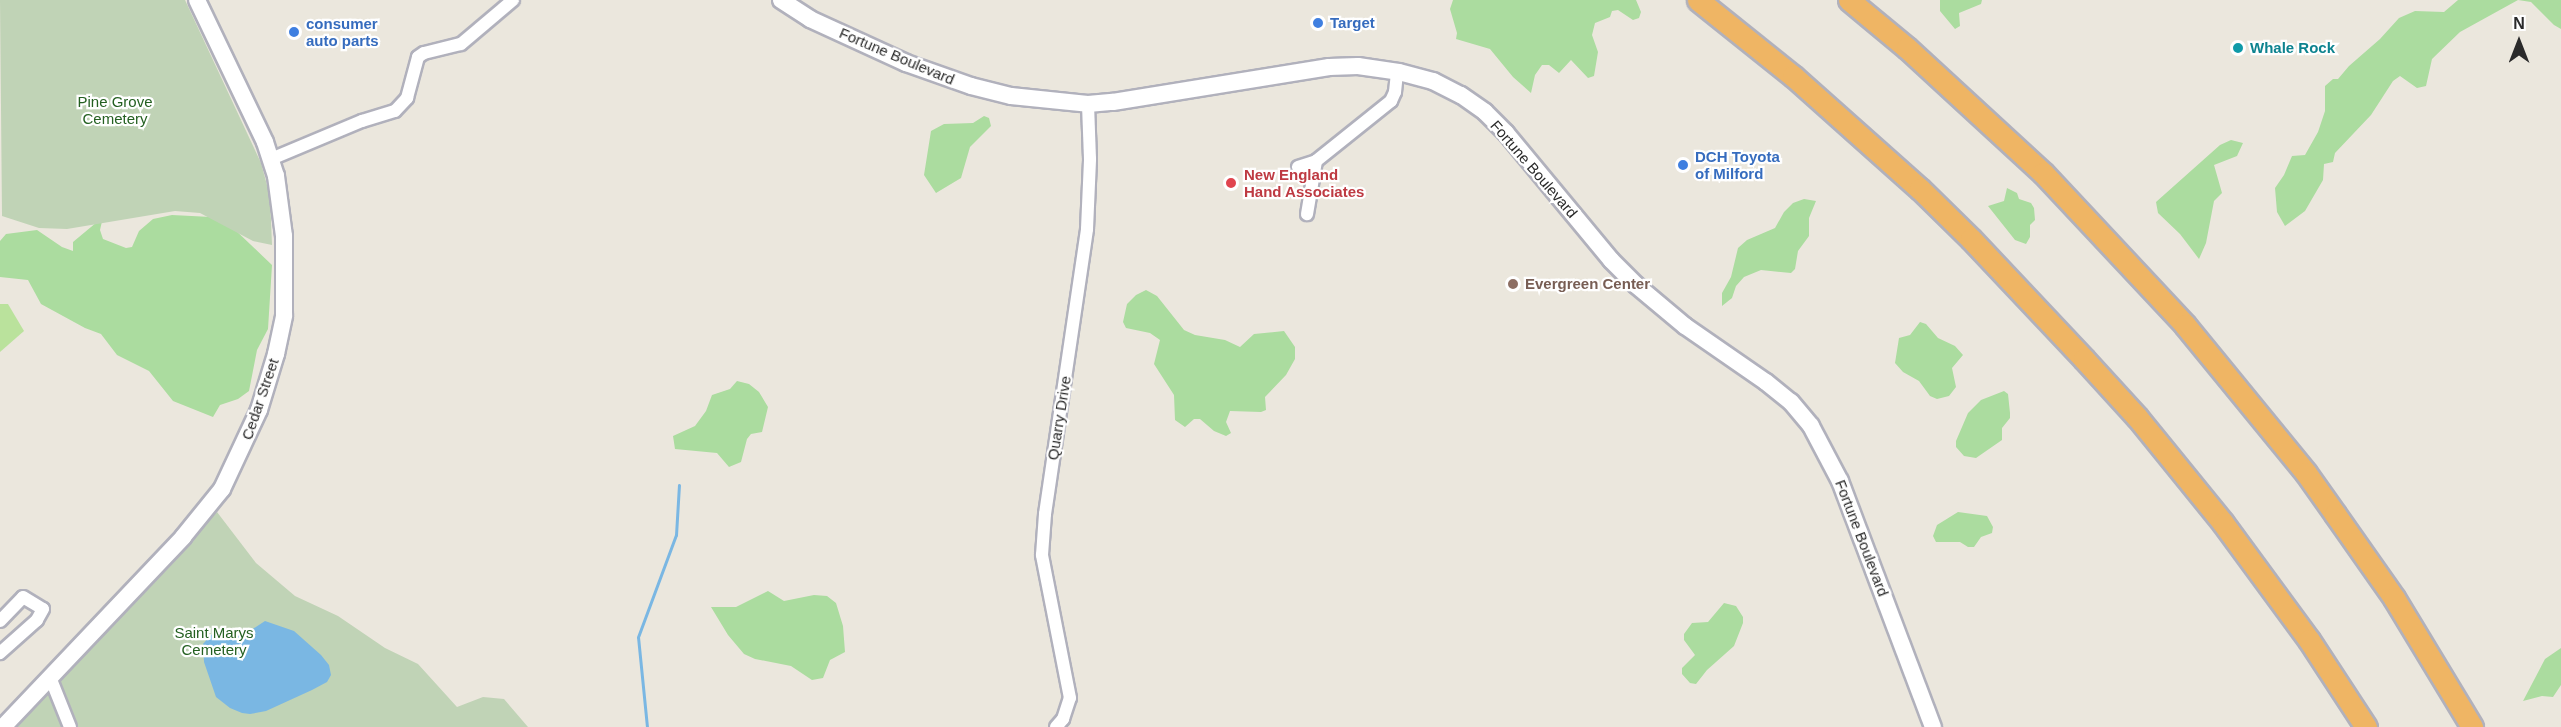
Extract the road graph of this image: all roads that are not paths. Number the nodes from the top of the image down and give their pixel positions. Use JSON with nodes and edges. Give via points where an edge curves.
{"nodes":[{"id":1,"x":197,"y":0,"type":"edge"},
{"id":2,"x":513,"y":0,"type":"edge"},
{"id":3,"x":781,"y":0,"type":"edge"},
{"id":4,"x":1698,"y":0,"type":"edge"},
{"id":5,"x":1849,"y":0,"type":"edge"},
{"id":6,"x":1397,"y":72,"type":"junction"},
{"id":7,"x":1088,"y":104,"type":"junction"},
{"id":8,"x":271,"y":159,"type":"junction"},
{"id":9,"x":1316,"y":161,"type":"junction"},
{"id":10,"x":1298,"y":167,"type":"dead end"},
{"id":11,"x":1306,"y":214,"type":"dead end"},
{"id":12,"x":0,"y":621,"type":"edge"},
{"id":13,"x":0,"y":653,"type":"edge"},
{"id":14,"x":50,"y":677,"type":"junction"},
{"id":15,"x":4,"y":720,"type":"edge"},
{"id":16,"x":70,"y":727,"type":"edge"},
{"id":17,"x":1056,"y":727,"type":"edge"},
{"id":18,"x":1933,"y":727,"type":"edge"},
{"id":19,"x":2366,"y":727,"type":"edge"},
{"id":20,"x":2472,"y":727,"type":"edge"}],
"edges":[{"from":1,"to":8,"type":"main road","name":"Cedar Street"},
{"from":2,"to":8,"type":"street","via":[[461,44],[418,57],[407,98],[394,111]]},
{"from":3,"to":7,"type":"main road","name":"Fortune Boulevard","via":[[810,19],[906,63],[971,86],[1011,96]]},
{"from":4,"to":19,"type":"highway","via":[[1793,76],[1920,189],[2137,417],[2223,523],[2309,640]]},
{"from":5,"to":20,"type":"highway","via":[[1908,48],[2043,172],[2185,325],[2306,473],[2394,598]]},
{"from":6,"to":7,"type":"main road","name":"Fortune Boulevard","via":[[1329,67]]},
{"from":6,"to":9,"type":"street","via":[[1391,101]]},
{"from":6,"to":18,"type":"main road","name":"Fortune Boulevard","via":[[1433,81],[1485,112],[1636,285],[1685,326],[1791,402],[1811,426],[1840,481]]},
{"from":7,"to":17,"type":"street","name":"Quarry Drive","via":[[1088,229],[1042,555],[1070,698]]},
{"from":8,"to":14,"type":"main road","name":"Cedar Street","via":[[284,236],[284,315],[259,411],[222,489],[183,537]]},
{"from":9,"to":10,"type":"street"},
{"from":9,"to":11,"type":"street"},
{"from":12,"to":13,"type":"street","via":[[22,597],[43,609],[37,620]]},
{"from":14,"to":15,"type":"main road","name":"Cedar Street"},
{"from":14,"to":16,"type":"street"}]}
